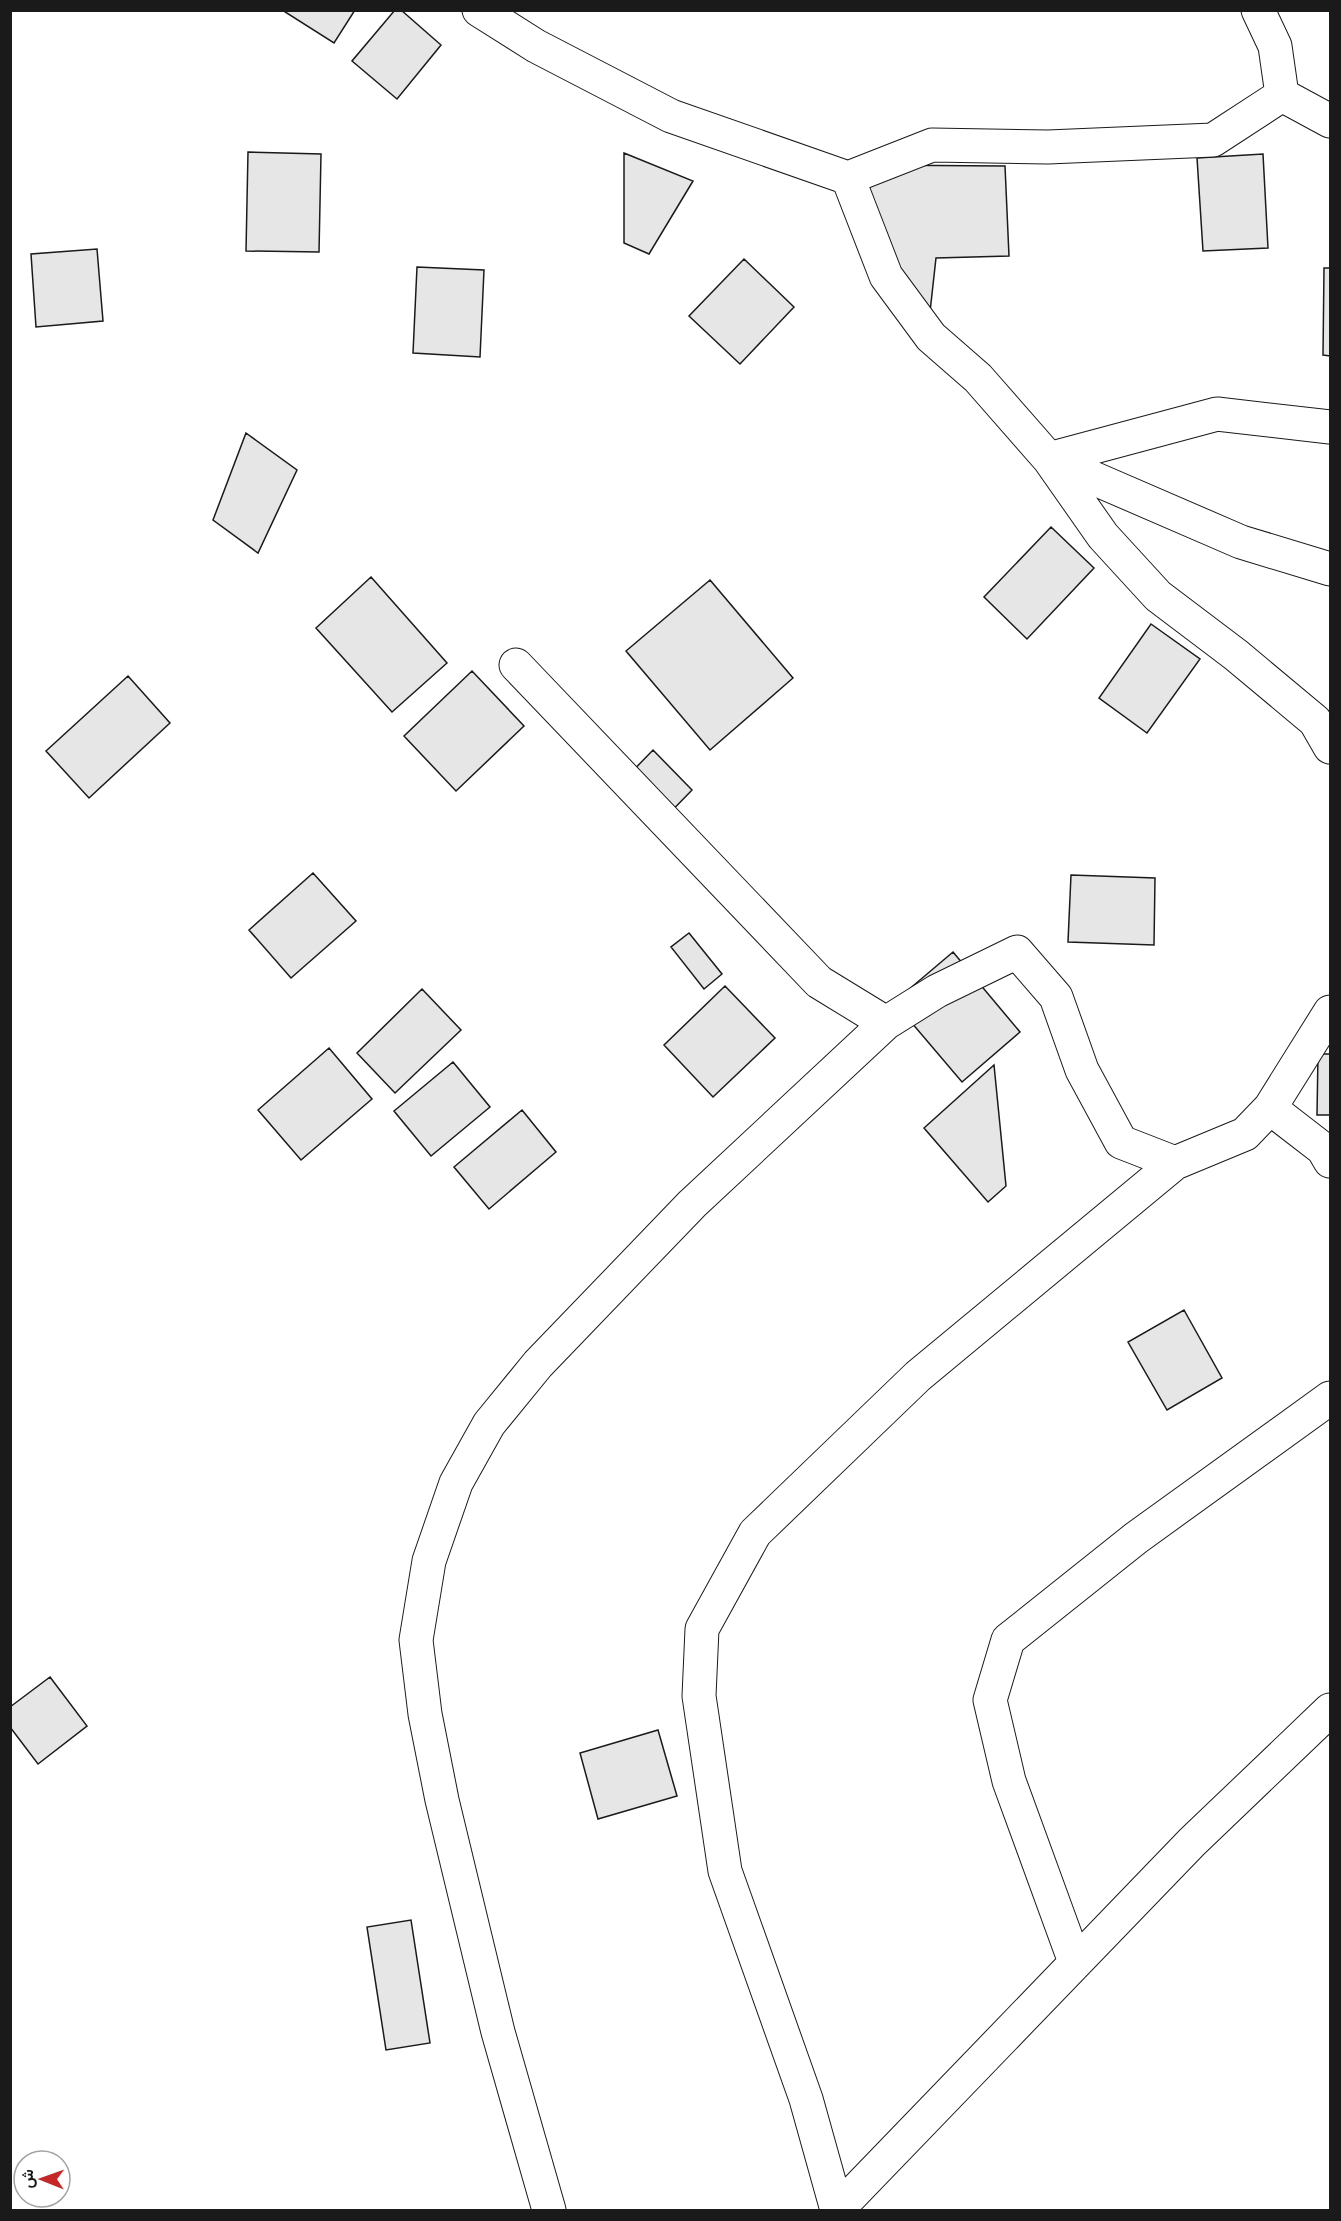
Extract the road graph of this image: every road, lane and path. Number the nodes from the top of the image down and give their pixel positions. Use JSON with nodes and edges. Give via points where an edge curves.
{"nodes":[{"id":1,"x":479,"y":10,"type":"edge"},
{"id":2,"x":1258,"y":10,"type":"edge"},
{"id":3,"x":1282,"y":95,"type":"junction"},
{"id":4,"x":1330,"y":121,"type":"edge"},
{"id":5,"x":848,"y":178,"type":"junction"},
{"id":6,"x":1330,"y":427,"type":"edge"},
{"id":7,"x":1049,"y":459,"type":"junction"},
{"id":8,"x":1330,"y":569,"type":"edge"},
{"id":9,"x":516,"y":664,"type":"dead end"},
{"id":10,"x":1330,"y":747,"type":"edge"},
{"id":11,"x":1330,"y":1012,"type":"edge"},
{"id":12,"x":886,"y":1023,"type":"junction"},
{"id":13,"x":1270,"y":1108,"type":"junction"},
{"id":14,"x":1330,"y":1161,"type":"edge"},
{"id":15,"x":1175,"y":1163,"type":"junction"},
{"id":16,"x":1330,"y":1398,"type":"edge"},
{"id":17,"x":1330,"y":1710,"type":"edge"},
{"id":18,"x":1075,"y":1962,"type":"junction"},
{"id":19,"x":549,"y":2211,"type":"edge"},
{"id":20,"x":837,"y":2211,"type":"edge"}],
"edges":[{"from":1,"to":5,"type":"street","via":[[536,46],[671,116]]},
{"from":2,"to":3,"type":"street","via":[[1275,46]]},
{"from":3,"to":4,"type":"street"},
{"from":3,"to":5,"type":"street","via":[[1213,140],[1048,147],[932,145]]},
{"from":5,"to":7,"type":"street","via":[[886,276],[932,337],[978,378]]},
{"from":6,"to":7,"type":"street","via":[[1217,414]]},
{"from":7,"to":8,"type":"street","via":[[1241,542]]},
{"from":7,"to":10,"type":"street","via":[[1103,536],[1158,596],[1315,721]]},
{"from":9,"to":12,"type":"street","via":[[819,982]]},
{"from":11,"to":13,"type":"street"},
{"from":12,"to":15,"type":"street","via":[[937,991],[1017,952],[1056,997],[1082,1070],[1121,1142]]},
{"from":12,"to":19,"type":"street","via":[[692,1204],[537,1364],[489,1424],[456,1483],[429,1561],[416,1640],[425,1714],[498,2032]]},
{"from":13,"to":14,"type":"street","via":[[1323,1149]]},
{"from":13,"to":15,"type":"street","via":[[1245,1134]]},
{"from":15,"to":20,"type":"street","via":[[918,1376],[756,1533],[702,1629],[699,1696],[725,1871],[806,2099]]},
{"from":16,"to":18,"type":"street","via":[[1136,1538],[1008,1640],[990,1700],[1009,1781]]},
{"from":17,"to":18,"type":"street","via":[[1192,1842]]},
{"from":18,"to":20,"type":"street"}]}
